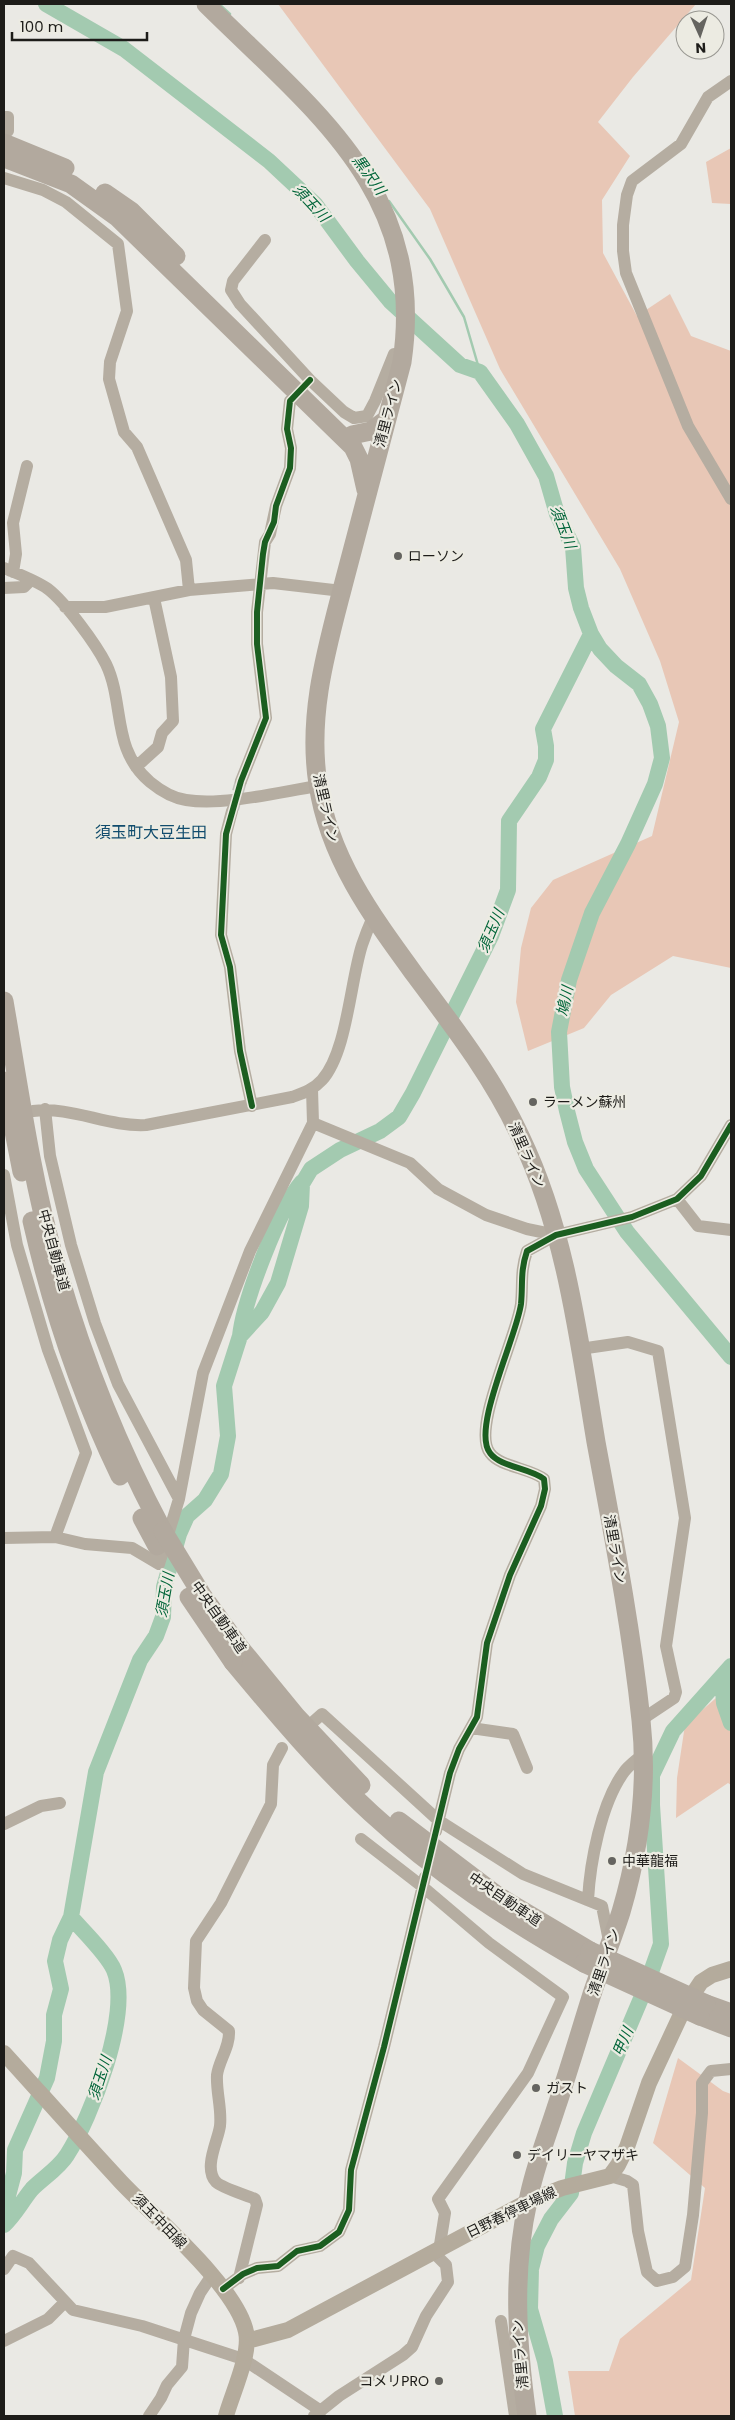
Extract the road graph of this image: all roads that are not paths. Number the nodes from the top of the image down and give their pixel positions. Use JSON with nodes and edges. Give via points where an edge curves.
{"nodes":[{"id":1,"x":206,"y":4,"type":"edge"},
{"id":2,"x":731,"y":81,"type":"edge"},
{"id":3,"x":4,"y":117,"type":"edge"},
{"id":4,"x":6,"y":137,"type":"edge"},
{"id":5,"x":9,"y":172,"type":"edge"},
{"id":6,"x":265,"y":240,"type":"dead end"},
{"id":7,"x":183,"y":272,"type":"junction"},
{"id":8,"x":398,"y":358,"type":"junction"},
{"id":9,"x":290,"y":401,"type":"dead end"},
{"id":10,"x":384,"y":429,"type":"junction"},
{"id":11,"x":355,"y":443,"type":"junction"},
{"id":12,"x":27,"y":466,"type":"dead end"},
{"id":13,"x":372,"y":472,"type":"junction"},
{"id":14,"x":367,"y":493,"type":"junction"},
{"id":15,"x":731,"y":499,"type":"edge"},
{"id":16,"x":8,"y":570,"type":"edge"},
{"id":17,"x":31,"y":580,"type":"junction"},
{"id":18,"x":260,"y":584,"type":"junction"},
{"id":19,"x":4,"y":588,"type":"edge"},
{"id":20,"x":189,"y":590,"type":"junction"},
{"id":21,"x":342,"y":591,"type":"junction"},
{"id":22,"x":154,"y":598,"type":"junction"},
{"id":23,"x":65,"y":607,"type":"junction"},
{"id":24,"x":136,"y":767,"type":"junction"},
{"id":25,"x":241,"y":781,"type":"tunnel mouth"},
{"id":26,"x":318,"y":786,"type":"junction"},
{"id":27,"x":232,"y":811,"type":"tunnel mouth"},
{"id":28,"x":372,"y":917,"type":"junction"},
{"id":29,"x":4,"y":1001,"type":"edge"},
{"id":30,"x":4,"y":1080,"type":"edge"},
{"id":31,"x":312,"y":1089,"type":"junction"},
{"id":32,"x":252,"y":1106,"type":"junction"},
{"id":33,"x":313,"y":1124,"type":"junction"},
{"id":34,"x":731,"y":1125,"type":"edge"},
{"id":35,"x":4,"y":1175,"type":"edge"},
{"id":36,"x":678,"y":1199,"type":"junction"},
{"id":37,"x":731,"y":1230,"type":"edge"},
{"id":38,"x":556,"y":1235,"type":"junction"},
{"id":39,"x":580,"y":1349,"type":"junction"},
{"id":40,"x":179,"y":1499,"type":"junction"},
{"id":41,"x":55,"y":1537,"type":"junction"},
{"id":42,"x":4,"y":1538,"type":"edge"},
{"id":43,"x":160,"y":1538,"type":"junction"},
{"id":44,"x":641,"y":1720,"type":"junction"},
{"id":45,"x":313,"y":1722,"type":"dead end"},
{"id":46,"x":471,"y":1728,"type":"junction"},
{"id":47,"x":282,"y":1748,"type":"dead end"},
{"id":48,"x":643,"y":1754,"type":"junction"},
{"id":49,"x":527,"y":1768,"type":"dead end"},
{"id":50,"x":60,"y":1803,"type":"dead end"},
{"id":51,"x":4,"y":1824,"type":"edge"},
{"id":52,"x":437,"y":1826,"type":"junction"},
{"id":53,"x":361,"y":1838,"type":"dead end"},
{"id":54,"x":424,"y":1882,"type":"junction"},
{"id":55,"x":588,"y":1900,"type":"junction"},
{"id":56,"x":610,"y":1944,"type":"junction"},
{"id":57,"x":731,"y":1969,"type":"edge"},
{"id":58,"x":703,"y":2010,"type":"junction"},
{"id":59,"x":731,"y":2013,"type":"edge"},
{"id":60,"x":731,"y":2028,"type":"edge"},
{"id":61,"x":4,"y":2053,"type":"edge"},
{"id":62,"x":731,"y":2069,"type":"edge"},
{"id":63,"x":603,"y":2177,"type":"junction"},
{"id":64,"x":527,"y":2202,"type":"junction"},
{"id":65,"x":439,"y":2249,"type":"junction"},
{"id":66,"x":4,"y":2269,"type":"edge"},
{"id":67,"x":212,"y":2275,"type":"junction"},
{"id":68,"x":239,"y":2278,"type":"junction"},
{"id":69,"x":223,"y":2289,"type":"junction"},
{"id":70,"x":64,"y":2303,"type":"junction"},
{"id":71,"x":500,"y":2320,"type":"dead end"},
{"id":72,"x":184,"y":2339,"type":"junction"},
{"id":73,"x":4,"y":2341,"type":"edge"},
{"id":74,"x":247,"y":2341,"type":"junction"},
{"id":75,"x":244,"y":2359,"type":"junction"},
{"id":76,"x":317,"y":2414,"type":"edge"},
{"id":77,"x":149,"y":2416,"type":"edge"},
{"id":78,"x":226,"y":2416,"type":"edge"},
{"id":79,"x":515,"y":2416,"type":"edge"},
{"id":80,"x":527,"y":2416,"type":"edge"}],
"edges":[{"from":1,"to":8,"type":"highway","name":"清里ライン","via":[[321,118],[381,201],[400,256],[406,307]]},
{"from":2,"to":15,"type":"street","via":[[708,97],[681,144],[632,181],[623,225],[626,273],[688,426]]},
{"from":3,"to":4,"type":"street","via":[[8,117]]},
{"from":4,"to":7,"type":"highway","via":[[87,180],[131,211]]},
{"from":5,"to":7,"type":"highway","via":[[71,184]]},
{"from":5,"to":20,"type":"street","via":[[66,202],[118,244],[127,311],[110,362],[109,379],[124,432],[137,447],[186,560]]},
{"from":6,"to":8,"type":"street","via":[[233,281],[231,290],[309,381],[344,412],[361,418],[366,416]]},
{"from":7,"to":11,"type":"highway","via":[[258,343]]},
{"from":8,"to":10,"type":"highway","name":"清里ライン"},
{"from":9,"to":18,"type":"street","via":[[290,468],[265,542]]},
{"from":10,"to":11,"type":"highway","via":[[371,431]]},
{"from":10,"to":13,"type":"highway","name":"清里ライン"},
{"from":11,"to":13,"type":"highway"},
{"from":11,"to":14,"type":"highway"},
{"from":12,"to":16,"type":"street","via":[[13,523],[16,554]]},
{"from":13,"to":14,"type":"highway","name":"清里ライン"},
{"from":14,"to":21,"type":"highway","name":"清里ライン"},
{"from":16,"to":17,"type":"street"},
{"from":17,"to":19,"type":"street","via":[[24,586]]},
{"from":17,"to":23,"type":"street","via":[[56,595]]},
{"from":18,"to":20,"type":"street"},
{"from":18,"to":21,"type":"street","via":[[305,585]]},
{"from":18,"to":25,"type":"street","via":[[256,612],[257,644],[266,718]]},
{"from":20,"to":22,"type":"street"},
{"from":21,"to":26,"type":"highway","name":"清里ライン","via":[[319,682],[315,736]]},
{"from":22,"to":23,"type":"street","via":[[105,607]]},
{"from":22,"to":24,"type":"street","via":[[171,677],[174,721],[162,732],[158,748]]},
{"from":23,"to":24,"type":"street","via":[[106,664],[123,740]]},
{"from":24,"to":26,"type":"street","via":[[160,790],[201,802]]},
{"from":26,"to":28,"type":"highway","name":"清里ライン","via":[[333,844]]},
{"from":27,"to":32,"type":"street","via":[[226,834],[221,935],[230,967],[240,1051]]},
{"from":28,"to":31,"type":"street","via":[[361,946],[338,1048],[331,1066]]},
{"from":28,"to":38,"type":"highway","name":"清里ライン","via":[[496,1090],[542,1186]]},
{"from":29,"to":43,"type":"highway","name":"中央自動車道","via":[[37,1182],[57,1268],[104,1406]]},
{"from":30,"to":43,"type":"highway","name":"中央自動車道","via":[[42,1264],[66,1342],[90,1409],[114,1461]]},
{"from":31,"to":32,"type":"street"},
{"from":31,"to":33,"type":"street"},
{"from":32,"to":40,"type":"street","via":[[146,1126],[129,1126],[68,1112],[39,1110],[64,1218],[96,1323],[118,1384]]},
{"from":33,"to":38,"type":"street","via":[[410,1163],[438,1189],[486,1215]]},
{"from":33,"to":40,"type":"street","via":[[250,1251],[203,1373]]},
{"from":34,"to":36,"type":"street","via":[[701,1176]]},
{"from":35,"to":41,"type":"street","via":[[17,1245],[48,1350],[86,1453]]},
{"from":36,"to":37,"type":"street","via":[[698,1226]]},
{"from":36,"to":38,"type":"street","via":[[632,1217]]},
{"from":38,"to":39,"type":"highway","name":"清里ライン"},
{"from":38,"to":46,"type":"street","via":[[526,1251],[522,1266],[521,1303],[484,1438],[491,1456],[538,1474],[544,1479],[546,1489],[510,1575],[487,1643],[477,1717]]},
{"from":39,"to":44,"type":"highway","name":"清里ライン","via":[[628,1620]]},
{"from":39,"to":44,"type":"street","via":[[628,1342],[658,1351],[685,1518],[666,1646],[676,1692],[674,1698]]},
{"from":40,"to":41,"type":"street","via":[[159,1564],[132,1548],[85,1544]]},
{"from":41,"to":42,"type":"street"},
{"from":43,"to":58,"type":"highway","name":"中央自動車道","bridge":true,"via":[[202,1595],[237,1656],[380,1804],[498,1896],[587,1957]]},
{"from":44,"to":48,"type":"highway","name":"清里ライン"},
{"from":45,"to":52,"type":"street","via":[[322,1714]]},
{"from":46,"to":49,"type":"street","via":[[513,1734]]},
{"from":46,"to":52,"type":"street","via":[[450,1773]]},
{"from":47,"to":68,"type":"street","via":[[273,1765],[271,1804],[221,1904],[196,1941],[194,1988],[197,2001],[229,2031],[230,2042],[217,2075],[220,2126],[211,2164],[212,2174],[216,2183],[255,2199],[257,2205]]},
{"from":48,"to":55,"type":"street","via":[[624,1771],[611,1793],[590,1868]]},
{"from":48,"to":56,"type":"highway","name":"清里ライン","via":[[635,1857]]},
{"from":50,"to":51,"type":"street","via":[[41,1806]]},
{"from":52,"to":55,"type":"street","via":[[523,1874]]},
{"from":53,"to":54,"type":"street"},
{"from":54,"to":65,"type":"street","via":[[489,1944],[563,1997],[528,2073],[438,2199],[445,2213]]},
{"from":54,"to":68,"type":"street","via":[[351,2170],[349,2210],[339,2232],[320,2246],[297,2251],[278,2266],[257,2268]]},
{"from":55,"to":56,"type":"street","via":[[602,1906]]},
{"from":56,"to":64,"type":"highway","name":"清里ライン","via":[[538,2159]]},
{"from":57,"to":63,"type":"main road","via":[[700,1982],[684,2006],[649,2083],[623,2156]]},
{"from":58,"to":59,"type":"highway","name":"中央自動車道"},
{"from":58,"to":60,"type":"highway","name":"中央自動車道"},
{"from":61,"to":67,"type":"main road","name":"須玉中田線","via":[[121,2182]]},
{"from":62,"to":63,"type":"street","via":[[711,2071],[702,2084],[693,2215],[685,2267],[673,2277],[657,2281],[647,2272],[633,2185],[627,2180]]},
{"from":63,"to":64,"type":"main road","name":"日野春停車場線","via":[[546,2193]]},
{"from":64,"to":65,"type":"main road","name":"日野春停車場線"},
{"from":64,"to":80,"type":"highway","name":"清里ライン","via":[[516,2302],[518,2358]]},
{"from":65,"to":74,"type":"main road","name":"日野春停車場線","via":[[288,2330]]},
{"from":65,"to":76,"type":"street","via":[[438,2257],[446,2265],[448,2282],[426,2316],[412,2347]]},
{"from":66,"to":70,"type":"street","via":[[12,2256],[29,2263]]},
{"from":67,"to":69,"type":"main road","name":"須玉中田線"},
{"from":67,"to":72,"type":"street","via":[[197,2300]]},
{"from":68,"to":69,"type":"street"},
{"from":69,"to":74,"type":"main road","name":"須玉中田線","via":[[242,2319]]},
{"from":70,"to":72,"type":"street","via":[[73,2310]]},
{"from":70,"to":73,"type":"street","via":[[48,2319]]},
{"from":71,"to":79,"type":"street"},
{"from":72,"to":75,"type":"street"},
{"from":72,"to":77,"type":"street","via":[[182,2368]]},
{"from":74,"to":75,"type":"main road","name":"須玉中田線"},
{"from":75,"to":76,"type":"street"},
{"from":75,"to":78,"type":"main road","name":"須玉中田線"}]}
